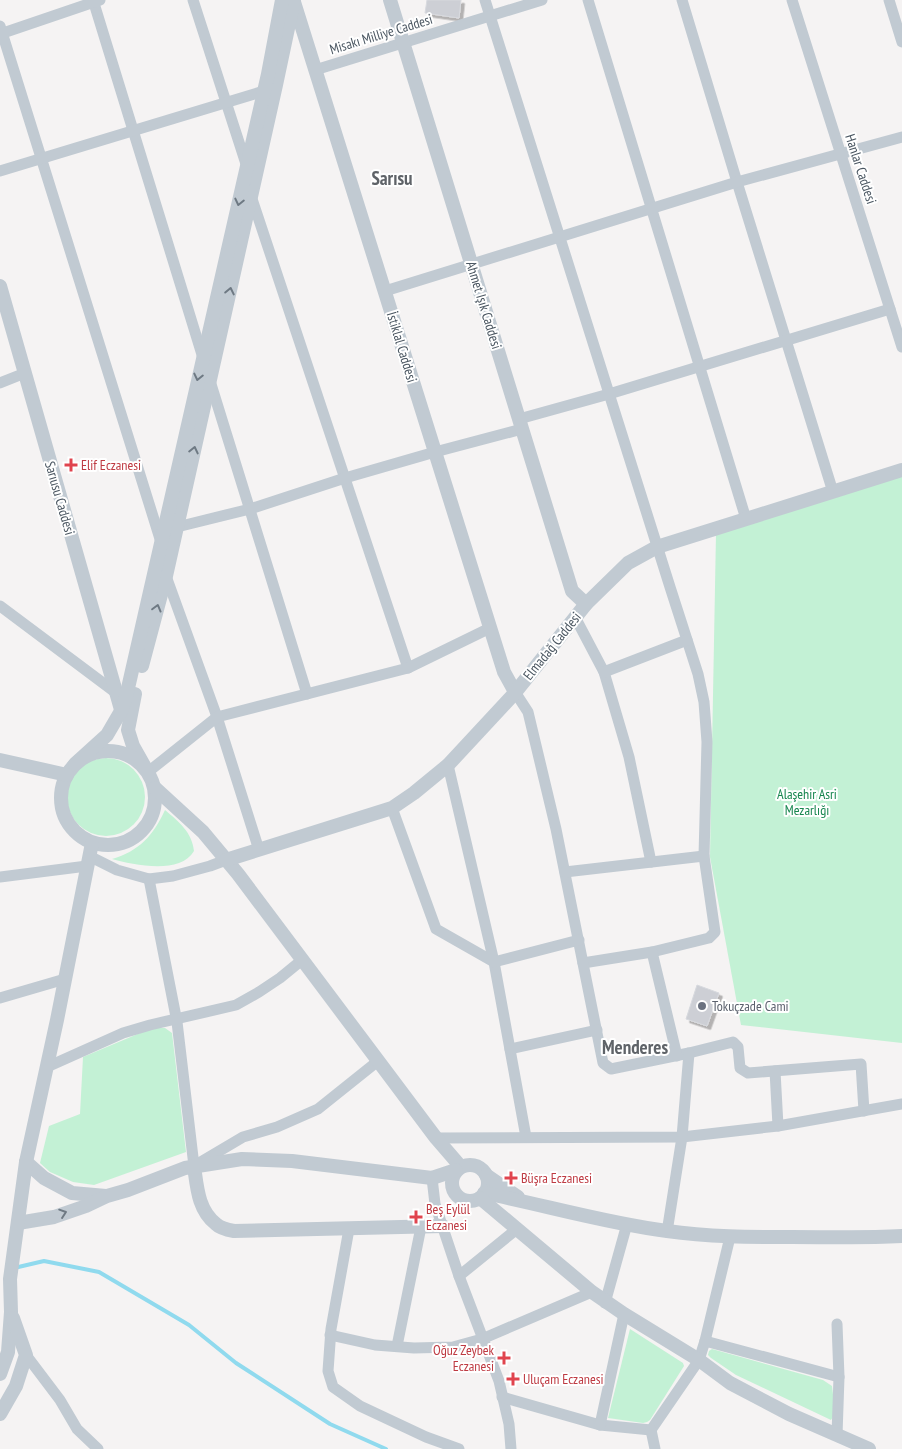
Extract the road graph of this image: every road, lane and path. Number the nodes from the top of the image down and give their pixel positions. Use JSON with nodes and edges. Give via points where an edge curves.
{"nodes":[{"id":1,"x":193,"y":0,"type":"edge"},
{"id":2,"x":290,"y":0,"type":"edge"},
{"id":3,"x":390,"y":0,"type":"edge"},
{"id":4,"x":485,"y":0,"type":"edge"},
{"id":5,"x":542,"y":0,"type":"edge"},
{"id":6,"x":588,"y":0,"type":"edge"},
{"id":7,"x":682,"y":0,"type":"edge"},
{"id":8,"x":792,"y":0,"type":"edge"},
{"id":9,"x":889,"y":0,"type":"edge"},
{"id":10,"x":96,"y":1,"type":"edge"},
{"id":11,"x":490,"y":16,"type":"junction"},
{"id":12,"x":1,"y":31,"type":"edge"},
{"id":13,"x":902,"y":42,"type":"edge"},
{"id":14,"x":403,"y":43,"type":"junction"},
{"id":15,"x":315,"y":70,"type":"junction"},
{"id":16,"x":264,"y":91,"type":"junction"},
{"id":17,"x":226,"y":102,"type":"junction"},
{"id":18,"x":133,"y":130,"type":"junction"},
{"id":19,"x":902,"y":137,"type":"edge"},
{"id":20,"x":841,"y":154,"type":"junction"},
{"id":21,"x":42,"y":158,"type":"junction"},
{"id":22,"x":247,"y":167,"type":"junction"},
{"id":23,"x":0,"y":171,"type":"edge"},
{"id":24,"x":737,"y":182,"type":"junction"},
{"id":25,"x":251,"y":196,"type":"junction"},
{"id":26,"x":651,"y":208,"type":"junction"},
{"id":27,"x":560,"y":237,"type":"junction"},
{"id":28,"x":471,"y":264,"type":"junction"},
{"id":29,"x":0,"y":286,"type":"edge"},
{"id":30,"x":385,"y":292,"type":"junction"},
{"id":31,"x":890,"y":310,"type":"junction"},
{"id":32,"x":786,"y":341,"type":"junction"},
{"id":33,"x":902,"y":347,"type":"edge"},
{"id":34,"x":202,"y":358,"type":"junction"},
{"id":35,"x":700,"y":367,"type":"junction"},
{"id":36,"x":25,"y":373,"type":"junction"},
{"id":37,"x":210,"y":381,"type":"junction"},
{"id":38,"x":0,"y":382,"type":"edge"},
{"id":39,"x":609,"y":394,"type":"junction"},
{"id":40,"x":520,"y":424,"type":"junction"},
{"id":41,"x":435,"y":452,"type":"junction"},
{"id":42,"x":902,"y":470,"type":"edge"},
{"id":43,"x":345,"y":478,"type":"junction"},
{"id":44,"x":833,"y":492,"type":"junction"},
{"id":45,"x":250,"y":509,"type":"junction"},
{"id":46,"x":746,"y":519,"type":"junction"},
{"id":47,"x":177,"y":527,"type":"junction"},
{"id":48,"x":161,"y":542,"type":"junction"},
{"id":49,"x":657,"y":547,"type":"junction"},
{"id":50,"x":166,"y":576,"type":"junction"},
{"id":51,"x":586,"y":604,"type":"junction"},
{"id":52,"x":0,"y":606,"type":"edge"},
{"id":53,"x":575,"y":618,"type":"junction"},
{"id":54,"x":490,"y":628,"type":"junction"},
{"id":55,"x":687,"y":640,"type":"junction"},
{"id":56,"x":408,"y":668,"type":"junction"},
{"id":57,"x":604,"y":672,"type":"junction"},
{"id":58,"x":115,"y":692,"type":"junction"},
{"id":59,"x":515,"y":692,"type":"junction"},
{"id":60,"x":307,"y":694,"type":"junction"},
{"id":61,"x":121,"y":711,"type":"junction"},
{"id":62,"x":217,"y":717,"type":"junction"},
{"id":63,"x":128,"y":730,"type":"junction"},
{"id":64,"x":0,"y":760,"type":"edge"},
{"id":65,"x":448,"y":764,"type":"junction"},
{"id":66,"x":71,"y":769,"type":"junction"},
{"id":67,"x":147,"y":770,"type":"junction"},
{"id":68,"x":155,"y":788,"type":"junction"},
{"id":69,"x":392,"y":808,"type":"junction"},
{"id":70,"x":259,"y":850,"type":"junction"},
{"id":71,"x":89,"y":855,"type":"junction"},
{"id":72,"x":704,"y":856,"type":"junction"},
{"id":73,"x":226,"y":860,"type":"junction"},
{"id":74,"x":651,"y":862,"type":"junction"},
{"id":75,"x":565,"y":872,"type":"junction"},
{"id":76,"x":0,"y":877,"type":"edge"},
{"id":77,"x":149,"y":879,"type":"junction"},
{"id":78,"x":579,"y":940,"type":"junction"},
{"id":79,"x":652,"y":952,"type":"junction"},
{"id":80,"x":302,"y":960,"type":"junction"},
{"id":81,"x":494,"y":962,"type":"junction"},
{"id":82,"x":583,"y":963,"type":"junction"},
{"id":83,"x":65,"y":979,"type":"junction"},
{"id":84,"x":0,"y":998,"type":"edge"},
{"id":85,"x":176,"y":1019,"type":"junction"},
{"id":86,"x":597,"y":1030,"type":"junction"},
{"id":87,"x":510,"y":1049,"type":"junction"},
{"id":88,"x":689,"y":1053,"type":"junction"},
{"id":89,"x":677,"y":1056,"type":"junction"},
{"id":90,"x":378,"y":1060,"type":"junction"},
{"id":91,"x":47,"y":1067,"type":"junction"},
{"id":92,"x":775,"y":1071,"type":"junction"},
{"id":93,"x":902,"y":1104,"type":"edge"},
{"id":94,"x":864,"y":1111,"type":"junction"},
{"id":95,"x":778,"y":1126,"type":"junction"},
{"id":96,"x":526,"y":1137,"type":"junction"},
{"id":97,"x":682,"y":1137,"type":"junction"},
{"id":98,"x":436,"y":1138,"type":"junction"},
{"id":99,"x":26,"y":1162,"type":"junction"},
{"id":100,"x":194,"y":1166,"type":"junction"},
{"id":101,"x":459,"y":1169,"type":"junction"},
{"id":102,"x":486,"y":1175,"type":"junction"},
{"id":103,"x":432,"y":1178,"type":"junction"},
{"id":104,"x":482,"y":1195,"type":"junction"},
{"id":105,"x":107,"y":1196,"type":"junction"},
{"id":106,"x":457,"y":1196,"type":"junction"},
{"id":107,"x":523,"y":1201,"type":"junction"},
{"id":108,"x":18,"y":1223,"type":"junction"},
{"id":109,"x":627,"y":1224,"type":"junction"},
{"id":110,"x":443,"y":1226,"type":"junction"},
{"id":111,"x":421,"y":1227,"type":"junction"},
{"id":112,"x":349,"y":1229,"type":"junction"},
{"id":113,"x":517,"y":1229,"type":"junction"},
{"id":114,"x":667,"y":1232,"type":"junction"},
{"id":115,"x":902,"y":1236,"type":"edge"},
{"id":116,"x":730,"y":1237,"type":"junction"},
{"id":117,"x":459,"y":1276,"type":"junction"},
{"id":118,"x":592,"y":1292,"type":"junction"},
{"id":119,"x":606,"y":1303,"type":"junction"},
{"id":120,"x":11,"y":1312,"type":"junction"},
{"id":121,"x":624,"y":1314,"type":"junction"},
{"id":122,"x":837,"y":1324,"type":"dead end"},
{"id":123,"x":330,"y":1335,"type":"junction"},
{"id":124,"x":482,"y":1339,"type":"junction"},
{"id":125,"x":705,"y":1340,"type":"junction"},
{"id":126,"x":397,"y":1346,"type":"junction"},
{"id":127,"x":26,"y":1355,"type":"junction"},
{"id":128,"x":698,"y":1360,"type":"junction"},
{"id":129,"x":0,"y":1374,"type":"edge"},
{"id":130,"x":839,"y":1377,"type":"junction"},
{"id":131,"x":502,"y":1397,"type":"junction"},
{"id":132,"x":0,"y":1414,"type":"edge"},
{"id":133,"x":600,"y":1426,"type":"junction"},
{"id":134,"x":651,"y":1430,"type":"junction"},
{"id":135,"x":837,"y":1435,"type":"junction"},
{"id":136,"x":98,"y":1449,"type":"edge"},
{"id":137,"x":458,"y":1449,"type":"edge"},
{"id":138,"x":511,"y":1449,"type":"edge"},
{"id":139,"x":655,"y":1449,"type":"edge"},
{"id":140,"x":869,"y":1449,"type":"edge"}],
"edges":[{"from":1,"to":17,"type":"street"},
{"from":2,"to":15,"type":"street","name":"İstiklal Caddesi"},
{"from":2,"to":16,"type":"street"},
{"from":2,"to":25,"type":"street"},
{"from":3,"to":14,"type":"street","name":"Ahmet Işık Caddesi"},
{"from":4,"to":11,"type":"street"},
{"from":5,"to":11,"type":"street","name":"Misakı Milliye Caddesi"},
{"from":6,"to":26,"type":"street"},
{"from":7,"to":24,"type":"street"},
{"from":8,"to":20,"type":"street","name":"Hanlar Caddesi"},
{"from":9,"to":13,"type":"street"},
{"from":10,"to":12,"type":"street"},
{"from":10,"to":18,"type":"street"},
{"from":11,"to":14,"type":"street","name":"Misakı Milliye Caddesi"},
{"from":11,"to":27,"type":"street"},
{"from":12,"to":21,"type":"street"},
{"from":14,"to":15,"type":"street","name":"Misakı Milliye Caddesi"},
{"from":14,"to":28,"type":"street","name":"Ahmet Işık Caddesi"},
{"from":15,"to":30,"type":"street","name":"İstiklal Caddesi"},
{"from":16,"to":17,"type":"street"},
{"from":16,"to":22,"type":"street"},
{"from":17,"to":18,"type":"street"},
{"from":17,"to":22,"type":"street"},
{"from":18,"to":21,"type":"street"},
{"from":18,"to":34,"type":"street"},
{"from":19,"to":20,"type":"street"},
{"from":20,"to":24,"type":"street"},
{"from":20,"to":31,"type":"street","name":"Hanlar Caddesi"},
{"from":21,"to":23,"type":"street"},
{"from":21,"to":48,"type":"street"},
{"from":22,"to":34,"type":"street","one_way":true},
{"from":24,"to":26,"type":"street"},
{"from":24,"to":32,"type":"street"},
{"from":37,"to":25,"type":"street","one_way":true},
{"from":25,"to":43,"type":"street"},
{"from":26,"to":27,"type":"street"},
{"from":26,"to":35,"type":"street"},
{"from":27,"to":28,"type":"street"},
{"from":27,"to":39,"type":"street"},
{"from":28,"to":30,"type":"street"},
{"from":28,"to":40,"type":"street","name":"Ahmet Işık Caddesi"},
{"from":29,"to":36,"type":"street","name":"Sarıusu Caddesi"},
{"from":30,"to":41,"type":"street","name":"İstiklal Caddesi"},
{"from":31,"to":32,"type":"street"},
{"from":31,"to":33,"type":"street","name":"Hanlar Caddesi"},
{"from":32,"to":35,"type":"street"},
{"from":32,"to":44,"type":"street"},
{"from":34,"to":48,"type":"street","one_way":true},
{"from":35,"to":39,"type":"street"},
{"from":35,"to":46,"type":"street"},
{"from":36,"to":38,"type":"street"},
{"from":36,"to":58,"type":"street","name":"Sarıusu Caddesi"},
{"from":37,"to":45,"type":"street"},
{"from":47,"to":37,"type":"street","one_way":true},
{"from":39,"to":40,"type":"street"},
{"from":39,"to":49,"type":"street"},
{"from":40,"to":41,"type":"street"},
{"from":40,"to":51,"type":"street","name":"Ahmet Işık Caddesi","via":[[572,592]]},
{"from":41,"to":43,"type":"street"},
{"from":41,"to":54,"type":"street","name":"İstiklal Caddesi"},
{"from":42,"to":44,"type":"street","name":"Elmadağ Caddesi"},
{"from":43,"to":45,"type":"street"},
{"from":43,"to":56,"type":"street"},
{"from":44,"to":46,"type":"street","name":"Elmadağ Caddesi"},
{"from":45,"to":47,"type":"street"},
{"from":45,"to":60,"type":"street"},
{"from":46,"to":49,"type":"street","name":"Elmadağ Caddesi"},
{"from":47,"to":50,"type":"street"},
{"from":48,"to":61,"type":"street"},
{"from":49,"to":51,"type":"street","name":"Elmadağ Caddesi","via":[[628,563]]},
{"from":49,"to":55,"type":"street"},
{"from":50,"to":62,"type":"street"},
{"from":63,"to":50,"type":"street","one_way":true},
{"from":51,"to":53,"type":"street","name":"Elmadağ Caddesi"},
{"from":52,"to":58,"type":"street"},
{"from":53,"to":57,"type":"street"},
{"from":53,"to":59,"type":"street","name":"Elmadağ Caddesi"},
{"from":54,"to":56,"type":"street"},
{"from":54,"to":59,"type":"street","name":"İstiklal Caddesi","via":[[504,672]]},
{"from":55,"to":57,"type":"street"},
{"from":55,"to":72,"type":"street","via":[[704,702],[707,742]]},
{"from":56,"to":60,"type":"street"},
{"from":57,"to":74,"type":"street","via":[[629,757]]},
{"from":58,"to":61,"type":"street","name":"Sarıusu Caddesi"},
{"from":59,"to":65,"type":"street","name":"Elmadağ Caddesi"},
{"from":59,"to":75,"type":"street","via":[[528,712]]},
{"from":60,"to":62,"type":"street"},
{"from":61,"to":63,"type":"street","name":"Sarıusu Caddesi"},
{"from":61,"to":66,"type":"street","via":[[107,735]]},
{"from":62,"to":67,"type":"street"},
{"from":62,"to":70,"type":"street"},
{"from":63,"to":67,"type":"street","name":"Sarıusu Caddesi"},
{"from":64,"to":66,"type":"street"},
{"from":65,"to":69,"type":"street","name":"Elmadağ Caddesi","via":[[414,794]]},
{"from":65,"to":81,"type":"street"},
{"from":66,"to":67,"type":"street","via":[[88,755],[103,751],[119,752],[134,758]]},
{"from":66,"to":71,"type":"street","via":[[61,790],[61,807]]},
{"from":67,"to":68,"type":"street"},
{"from":68,"to":71,"type":"street","via":[[156,803],[145,829],[134,839],[106,846]]},
{"from":68,"to":73,"type":"street","via":[[203,832]]},
{"from":69,"to":70,"type":"street","name":"Elmadağ Caddesi"},
{"from":69,"to":81,"type":"street","via":[[436,929]]},
{"from":70,"to":73,"type":"street","name":"Elmadağ Caddesi"},
{"from":71,"to":76,"type":"street"},
{"from":71,"to":77,"type":"street","via":[[116,870]]},
{"from":71,"to":83,"type":"street"},
{"from":72,"to":74,"type":"street"},
{"from":72,"to":79,"type":"street","via":[[715,932],[709,938]]},
{"from":73,"to":77,"type":"street","via":[[173,876]]},
{"from":73,"to":80,"type":"street"},
{"from":74,"to":75,"type":"street"},
{"from":75,"to":78,"type":"street"},
{"from":77,"to":85,"type":"street"},
{"from":78,"to":81,"type":"street"},
{"from":78,"to":82,"type":"street"},
{"from":79,"to":82,"type":"street"},
{"from":79,"to":89,"type":"street"},
{"from":80,"to":85,"type":"street","via":[[236,1005]]},
{"from":80,"to":90,"type":"street"},
{"from":81,"to":87,"type":"street"},
{"from":82,"to":86,"type":"street"},
{"from":83,"to":84,"type":"street"},
{"from":83,"to":91,"type":"street"},
{"from":85,"to":91,"type":"street","via":[[123,1033]]},
{"from":85,"to":100,"type":"street"},
{"from":86,"to":87,"type":"street"},
{"from":86,"to":89,"type":"street","via":[[603,1063],[611,1069]]},
{"from":87,"to":96,"type":"street"},
{"from":88,"to":89,"type":"street"},
{"from":88,"to":92,"type":"street","via":[[733,1042],[738,1047],[740,1068],[748,1073]]},
{"from":88,"to":97,"type":"street"},
{"from":90,"to":98,"type":"street"},
{"from":90,"to":100,"type":"street","via":[[318,1109],[277,1127],[243,1137]]},
{"from":91,"to":99,"type":"street"},
{"from":92,"to":94,"type":"street","via":[[861,1064]]},
{"from":92,"to":95,"type":"street"},
{"from":93,"to":94,"type":"street"},
{"from":94,"to":95,"type":"street"},
{"from":95,"to":97,"type":"street"},
{"from":96,"to":97,"type":"street"},
{"from":96,"to":98,"type":"street"},
{"from":97,"to":114,"type":"street"},
{"from":98,"to":101,"type":"street"},
{"from":99,"to":105,"type":"street","via":[[44,1178],[72,1193]]},
{"from":99,"to":108,"type":"street"},
{"from":100,"to":103,"type":"street","via":[[242,1159],[292,1161]]},
{"from":100,"to":105,"type":"street"},
{"from":100,"to":112,"type":"street","via":[[199,1198],[206,1214],[217,1226],[234,1232]]},
{"from":101,"to":102,"type":"street","via":[[466,1165],[477,1166]]},
{"from":101,"to":103,"type":"street"},
{"from":101,"to":106,"type":"street","via":[[452,1180]]},
{"from":102,"to":104,"type":"street","via":[[487,1187]]},
{"from":102,"to":107,"type":"street"},
{"from":103,"to":106,"type":"street"},
{"from":103,"to":110,"type":"street","via":[[435,1204]]},
{"from":104,"to":106,"type":"street","via":[[468,1201]]},
{"from":104,"to":107,"type":"street"},
{"from":104,"to":113,"type":"street"},
{"from":108,"to":105,"type":"street","one_way":true,"via":[[54,1216]]},
{"from":107,"to":109,"type":"street"},
{"from":108,"to":120,"type":"street","via":[[10,1279]]},
{"from":109,"to":114,"type":"street"},
{"from":109,"to":119,"type":"street"},
{"from":110,"to":111,"type":"street"},
{"from":110,"to":117,"type":"street"},
{"from":111,"to":112,"type":"street"},
{"from":111,"to":126,"type":"street"},
{"from":112,"to":123,"type":"street"},
{"from":113,"to":117,"type":"street"},
{"from":113,"to":118,"type":"street"},
{"from":114,"to":116,"type":"street"},
{"from":115,"to":116,"type":"street"},
{"from":116,"to":125,"type":"street"},
{"from":117,"to":124,"type":"street"},
{"from":118,"to":119,"type":"street"},
{"from":118,"to":124,"type":"street"},
{"from":119,"to":121,"type":"street"},
{"from":120,"to":127,"type":"street"},
{"from":120,"to":129,"type":"street","via":[[8,1352]]},
{"from":121,"to":128,"type":"street"},
{"from":121,"to":133,"type":"street"},
{"from":122,"to":130,"type":"street"},
{"from":123,"to":126,"type":"street","via":[[374,1345]]},
{"from":123,"to":137,"type":"street","via":[[328,1371],[333,1387],[360,1406]]},
{"from":124,"to":126,"type":"street","via":[[453,1346]]},
{"from":124,"to":131,"type":"street"},
{"from":125,"to":128,"type":"street"},
{"from":125,"to":130,"type":"street"},
{"from":127,"to":132,"type":"street","via":[[16,1386]]},
{"from":127,"to":136,"type":"street","via":[[78,1429]]},
{"from":128,"to":134,"type":"street"},
{"from":128,"to":135,"type":"street","via":[[730,1383]]},
{"from":130,"to":135,"type":"street"},
{"from":131,"to":133,"type":"street"},
{"from":131,"to":138,"type":"street"},
{"from":133,"to":134,"type":"street"},
{"from":134,"to":139,"type":"street"},
{"from":135,"to":140,"type":"street"}]}
